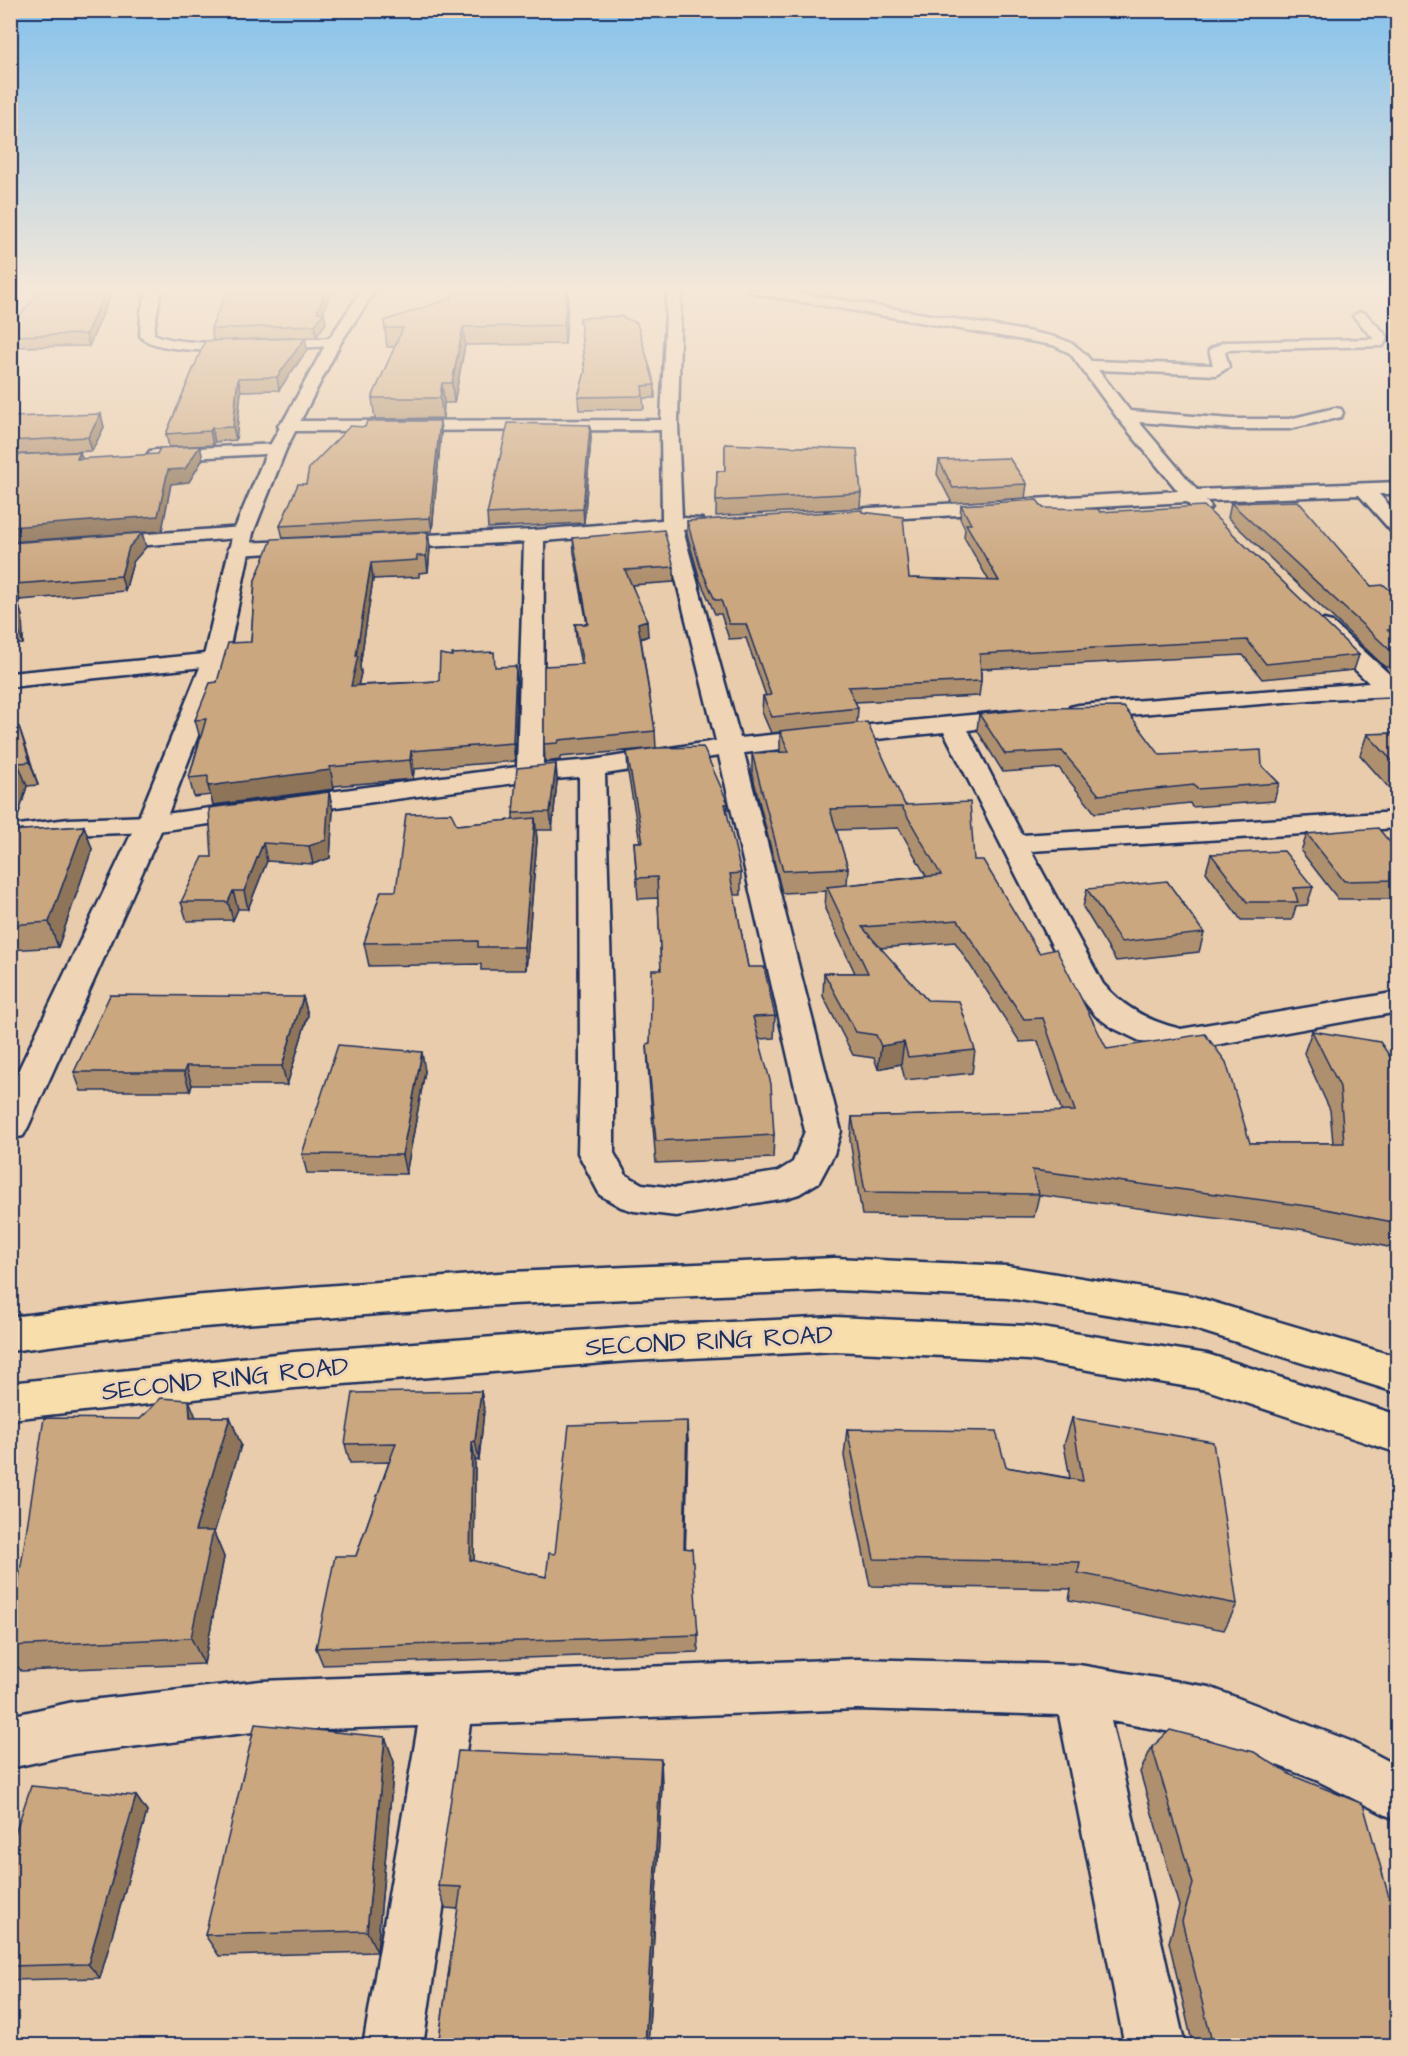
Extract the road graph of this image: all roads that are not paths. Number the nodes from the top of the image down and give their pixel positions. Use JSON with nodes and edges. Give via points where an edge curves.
{"nodes":[{"id":1,"x":310,"y":386,"type":"edge"},
{"id":2,"x":671,"y":386,"type":"edge"},
{"id":3,"x":1103,"y":386,"type":"edge"},
{"id":4,"x":1335,"y":413,"type":"dead end"},
{"id":5,"x":1125,"y":416,"type":"junction"},
{"id":6,"x":669,"y":425,"type":"junction"},
{"id":7,"x":282,"y":438,"type":"junction"},
{"id":8,"x":138,"y":456,"type":"edge"},
{"id":9,"x":1398,"y":488,"type":"edge"},
{"id":10,"x":1365,"y":490,"type":"junction"},
{"id":11,"x":1191,"y":496,"type":"junction"},
{"id":12,"x":813,"y":517,"type":"edge"},
{"id":13,"x":1214,"y":520,"type":"edge"},
{"id":14,"x":719,"y":522,"type":"edge"},
{"id":15,"x":672,"y":525,"type":"junction"},
{"id":16,"x":1398,"y":527,"type":"edge"},
{"id":17,"x":534,"y":536,"type":"junction"},
{"id":18,"x":241,"y":541,"type":"junction"},
{"id":19,"x":368,"y":543,"type":"edge"},
{"id":20,"x":333,"y":545,"type":"edge"},
{"id":21,"x":10,"y":550,"type":"edge"},
{"id":22,"x":1311,"y":615,"type":"edge"},
{"id":23,"x":215,"y":660,"type":"junction"},
{"id":24,"x":10,"y":680,"type":"edge"},
{"id":25,"x":1393,"y":688,"type":"edge"},
{"id":26,"x":952,"y":723,"type":"junction"},
{"id":27,"x":730,"y":747,"type":"junction"},
{"id":28,"x":592,"y":768,"type":"junction"},
{"id":29,"x":530,"y":772,"type":"junction"},
{"id":30,"x":1398,"y":820,"type":"edge"},
{"id":31,"x":150,"y":824,"type":"junction"},
{"id":32,"x":10,"y":834,"type":"edge"},
{"id":33,"x":1013,"y":844,"type":"junction"},
{"id":34,"x":1398,"y":1002,"type":"edge"},
{"id":35,"x":10,"y":1127,"type":"edge"},
{"id":36,"x":16,"y":1331,"type":"edge"},
{"id":37,"x":1398,"y":1375,"type":"edge"},
{"id":38,"x":10,"y":1401,"type":"edge"},
{"id":39,"x":1398,"y":1434,"type":"edge"},
{"id":40,"x":1079,"y":1690,"type":"junction"},
{"id":41,"x":448,"y":1698,"type":"junction"},
{"id":42,"x":10,"y":1742,"type":"edge"},
{"id":43,"x":1398,"y":1795,"type":"edge"},
{"id":44,"x":393,"y":2046,"type":"edge"},
{"id":45,"x":1155,"y":2046,"type":"edge"}],
"edges":[{"from":1,"to":7,"type":"street"},
{"from":2,"to":6,"type":"street"},
{"from":3,"to":5,"type":"street"},
{"from":4,"to":5,"type":"street","via":[[1288,424]]},
{"from":5,"to":11,"type":"street"},
{"from":6,"to":7,"type":"street"},
{"from":6,"to":15,"type":"street"},
{"from":7,"to":8,"type":"street"},
{"from":7,"to":18,"type":"street"},
{"from":9,"to":10,"type":"street"},
{"from":10,"to":11,"type":"street"},
{"from":10,"to":16,"type":"street"},
{"from":11,"to":12,"type":"street"},
{"from":11,"to":13,"type":"street"},
{"from":14,"to":15,"type":"street"},
{"from":15,"to":17,"type":"street"},
{"from":15,"to":27,"type":"street"},
{"from":17,"to":19,"type":"street"},
{"from":17,"to":29,"type":"street"},
{"from":18,"to":20,"type":"street"},
{"from":18,"to":21,"type":"street"},
{"from":18,"to":23,"type":"street"},
{"from":22,"to":25,"type":"street"},
{"from":23,"to":24,"type":"street"},
{"from":23,"to":31,"type":"street"},
{"from":25,"to":26,"type":"street"},
{"from":26,"to":27,"type":"street"},
{"from":26,"to":33,"type":"street"},
{"from":27,"to":28,"type":"street"},
{"from":27,"to":28,"type":"street","via":[[823,1131],[806,1172],[786,1184],[676,1202],[634,1197],[613,1185],[596,1152]]},
{"from":28,"to":29,"type":"street"},
{"from":29,"to":31,"type":"street"},
{"from":30,"to":33,"type":"street"},
{"from":31,"to":32,"type":"street"},
{"from":31,"to":35,"type":"street"},
{"from":33,"to":34,"type":"street","via":[[1090,988],[1107,1009],[1154,1034],[1181,1040]]},
{"from":36,"to":37,"type":"main road","via":[[191,1312],[489,1290],[835,1274],[1007,1282],[1192,1311]]},
{"from":38,"to":39,"type":"main road","name":"SECOND RING ROAD","via":[[294,1370],[629,1344],[835,1334],[1029,1343],[1207,1372]]},
{"from":40,"to":41,"type":"street","via":[[857,1684]]},
{"from":40,"to":43,"type":"street","via":[[1209,1713],[1331,1760]]},
{"from":40,"to":45,"type":"street"},
{"from":41,"to":42,"type":"street","via":[[261,1706],[73,1728]]},
{"from":41,"to":44,"type":"street"}]}
